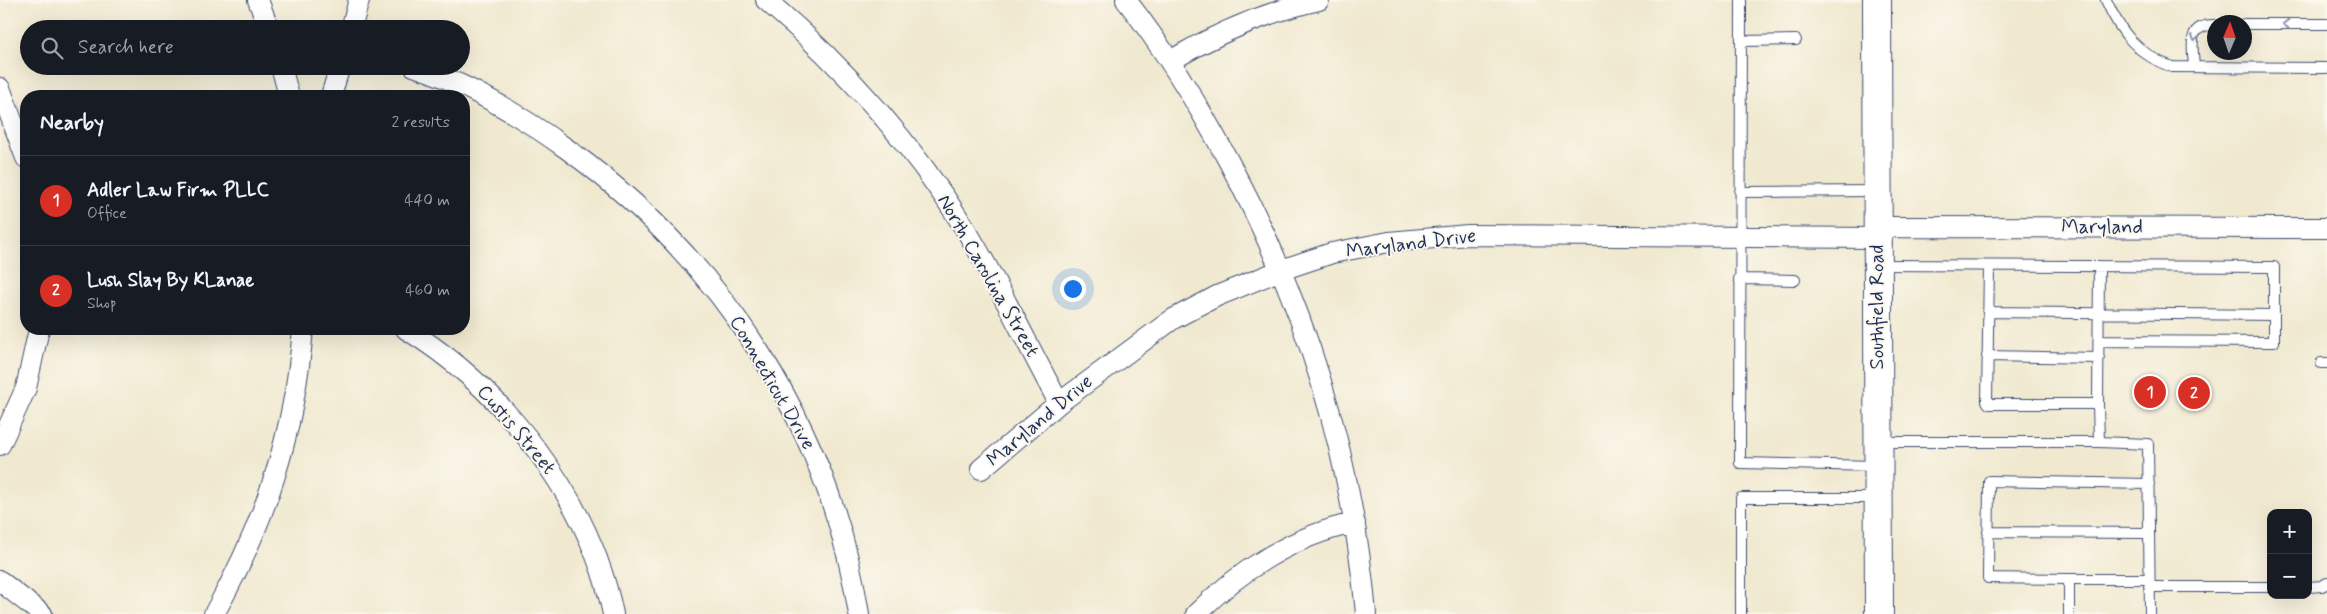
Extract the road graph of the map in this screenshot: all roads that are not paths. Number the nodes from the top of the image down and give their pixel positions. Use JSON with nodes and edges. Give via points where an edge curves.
{"nodes":[{"id":1,"x":258,"y":0,"type":"edge"},
{"id":2,"x":359,"y":0,"type":"edge"},
{"id":3,"x":766,"y":0,"type":"edge"},
{"id":4,"x":1126,"y":0,"type":"edge"},
{"id":5,"x":1319,"y":0,"type":"edge"},
{"id":6,"x":1741,"y":0,"type":"edge"},
{"id":7,"x":1877,"y":0,"type":"edge"},
{"id":8,"x":2106,"y":0,"type":"edge"},
{"id":9,"x":266,"y":20,"type":"edge"},
{"id":10,"x":353,"y":20,"type":"edge"},
{"id":11,"x":2252,"y":24,"type":"edge"},
{"id":12,"x":2327,"y":24,"type":"edge"},
{"id":13,"x":2207,"y":25,"type":"edge"},
{"id":14,"x":1796,"y":40,"type":"dead end"},
{"id":15,"x":1741,"y":41,"type":"junction"},
{"id":16,"x":1170,"y":61,"type":"junction"},
{"id":17,"x":2194,"y":67,"type":"junction"},
{"id":18,"x":2327,"y":68,"type":"edge"},
{"id":19,"x":283,"y":75,"type":"edge"},
{"id":20,"x":337,"y":75,"type":"edge"},
{"id":21,"x":434,"y":75,"type":"edge"},
{"id":22,"x":0,"y":88,"type":"edge"},
{"id":23,"x":287,"y":90,"type":"edge"},
{"id":24,"x":333,"y":90,"type":"edge"},
{"id":25,"x":467,"y":90,"type":"edge"},
{"id":26,"x":470,"y":91,"type":"edge"},
{"id":27,"x":20,"y":142,"type":"edge"},
{"id":28,"x":1877,"y":191,"type":"junction"},
{"id":29,"x":1740,"y":192,"type":"junction"},
{"id":30,"x":2327,"y":228,"type":"edge"},
{"id":31,"x":1877,"y":233,"type":"junction"},
{"id":32,"x":1740,"y":236,"type":"junction"},
{"id":33,"x":1878,"y":265,"type":"junction"},
{"id":34,"x":1989,"y":266,"type":"junction"},
{"id":35,"x":2099,"y":266,"type":"junction"},
{"id":36,"x":1281,"y":270,"type":"junction"},
{"id":37,"x":1739,"y":279,"type":"junction"},
{"id":38,"x":1795,"y":280,"type":"dead end"},
{"id":39,"x":1988,"y":312,"type":"junction"},
{"id":40,"x":2099,"y":313,"type":"junction"},
{"id":41,"x":2274,"y":315,"type":"junction"},
{"id":42,"x":38,"y":335,"type":"edge"},
{"id":43,"x":303,"y":335,"type":"edge"},
{"id":44,"x":416,"y":335,"type":"edge"},
{"id":45,"x":2099,"y":341,"type":"junction"},
{"id":46,"x":1988,"y":356,"type":"junction"},
{"id":47,"x":2099,"y":358,"type":"junction"},
{"id":48,"x":1059,"y":403,"type":"junction"},
{"id":49,"x":2098,"y":404,"type":"junction"},
{"id":50,"x":6,"y":422,"type":"edge"},
{"id":51,"x":2099,"y":442,"type":"junction"},
{"id":52,"x":0,"y":445,"type":"edge"},
{"id":53,"x":1878,"y":454,"type":"junction"},
{"id":54,"x":981,"y":470,"type":"dead end"},
{"id":55,"x":2149,"y":484,"type":"junction"},
{"id":56,"x":1878,"y":498,"type":"junction"},
{"id":57,"x":1354,"y":523,"type":"junction"},
{"id":58,"x":1988,"y":532,"type":"junction"},
{"id":59,"x":2149,"y":533,"type":"junction"},
{"id":60,"x":2069,"y":579,"type":"junction"},
{"id":61,"x":0,"y":581,"type":"edge"},
{"id":62,"x":2149,"y":583,"type":"junction"},
{"id":63,"x":2327,"y":583,"type":"edge"},
{"id":64,"x":2267,"y":587,"type":"edge"},
{"id":65,"x":2312,"y":587,"type":"edge"},
{"id":66,"x":42,"y":614,"type":"edge"},
{"id":67,"x":214,"y":614,"type":"edge"},
{"id":68,"x":613,"y":614,"type":"edge"},
{"id":69,"x":859,"y":614,"type":"edge"},
{"id":70,"x":1196,"y":614,"type":"edge"},
{"id":71,"x":1366,"y":614,"type":"edge"},
{"id":72,"x":1741,"y":614,"type":"edge"},
{"id":73,"x":1879,"y":614,"type":"edge"},
{"id":74,"x":2069,"y":614,"type":"edge"},
{"id":75,"x":2150,"y":614,"type":"edge"}],
"edges":[{"from":1,"to":9,"type":"street"},
{"from":2,"to":10,"type":"street"},
{"from":3,"to":48,"type":"street","name":"North Carolina Street","via":[[830,57],[925,169],[967,232]]},
{"from":4,"to":16,"type":"street"},
{"from":5,"to":16,"type":"street","via":[[1265,15],[1222,32]]},
{"from":6,"to":15,"type":"lane"},
{"from":7,"to":28,"type":"main road","name":"Southfield Road"},
{"from":8,"to":17,"type":"lane","via":[[2114,20],[2140,50],[2172,67]]},
{"from":12,"to":11,"type":"lane","one_way":true},
{"from":13,"to":17,"type":"lane","one_way":true,"via":[[2197,29],[2193,37]]},
{"from":14,"to":15,"type":"lane"},
{"from":15,"to":29,"type":"lane"},
{"from":16,"to":36,"type":"street","via":[[1243,188]]},
{"from":17,"to":18,"type":"lane"},
{"from":19,"to":23,"type":"street"},
{"from":20,"to":24,"type":"street"},
{"from":21,"to":25,"type":"street","name":"Connecticut Drive"},
{"from":22,"to":27,"type":"street"},
{"from":26,"to":69,"type":"street","name":"Connecticut Drive","via":[[544,133],[616,186],[657,223],[706,278],[763,359],[801,429],[844,540]]},
{"from":28,"to":29,"type":"lane"},
{"from":28,"to":31,"type":"main road","name":"Southfield Road"},
{"from":29,"to":32,"type":"lane"},
{"from":30,"to":31,"type":"street","name":"Maryland"},
{"from":31,"to":32,"type":"street","name":"Maryland Drive"},
{"from":31,"to":33,"type":"main road","name":"Southfield Road"},
{"from":32,"to":36,"type":"street","name":"Maryland Drive","via":[[1444,236],[1359,247]]},
{"from":32,"to":37,"type":"lane"},
{"from":33,"to":34,"type":"lane"},
{"from":33,"to":53,"type":"main road","name":"Southfield Road"},
{"from":34,"to":35,"type":"lane"},
{"from":34,"to":39,"type":"lane"},
{"from":35,"to":40,"type":"lane"},
{"from":35,"to":41,"type":"lane","via":[[2274,267]]},
{"from":36,"to":48,"type":"street","name":"Maryland Drive","via":[[1216,296],[1173,319]]},
{"from":36,"to":57,"type":"street","via":[[1322,380],[1338,438]]},
{"from":37,"to":38,"type":"lane"},
{"from":37,"to":53,"type":"lane","via":[[1740,464]]},
{"from":39,"to":40,"type":"lane"},
{"from":39,"to":46,"type":"lane"},
{"from":40,"to":41,"type":"lane"},
{"from":40,"to":45,"type":"lane"},
{"from":41,"to":45,"type":"lane","via":[[2274,342]]},
{"from":42,"to":50,"type":"street","via":[[26,388]]},
{"from":43,"to":67,"type":"street","via":[[287,431],[273,485],[243,561]]},
{"from":44,"to":68,"type":"street","name":"Custis Street","via":[[468,374],[535,448],[559,483],[588,539],[604,578]]},
{"from":45,"to":47,"type":"lane"},
{"from":46,"to":47,"type":"lane"},
{"from":46,"to":49,"type":"lane","via":[[1989,404]]},
{"from":47,"to":49,"type":"lane"},
{"from":48,"to":54,"type":"street","name":"Maryland Drive"},
{"from":49,"to":51,"type":"lane"},
{"from":50,"to":52,"type":"street"},
{"from":51,"to":53,"type":"lane"},
{"from":51,"to":55,"type":"lane","via":[[2148,444]]},
{"from":53,"to":56,"type":"main road","name":"Southfield Road"},
{"from":55,"to":58,"type":"lane","via":[[1989,482]]},
{"from":55,"to":59,"type":"lane"},
{"from":56,"to":72,"type":"lane","via":[[1741,498]]},
{"from":56,"to":73,"type":"main road","name":"Southfield Road"},
{"from":57,"to":70,"type":"street","via":[[1325,530],[1276,553],[1228,585]]},
{"from":57,"to":71,"type":"street"},
{"from":58,"to":59,"type":"lane"},
{"from":58,"to":60,"type":"lane","via":[[1988,578]]},
{"from":59,"to":62,"type":"lane"},
{"from":60,"to":62,"type":"lane"},
{"from":60,"to":74,"type":"lane"},
{"from":61,"to":66,"type":"street"},
{"from":62,"to":64,"type":"lane"},
{"from":62,"to":75,"type":"lane"},
{"from":63,"to":65,"type":"lane"}]}
